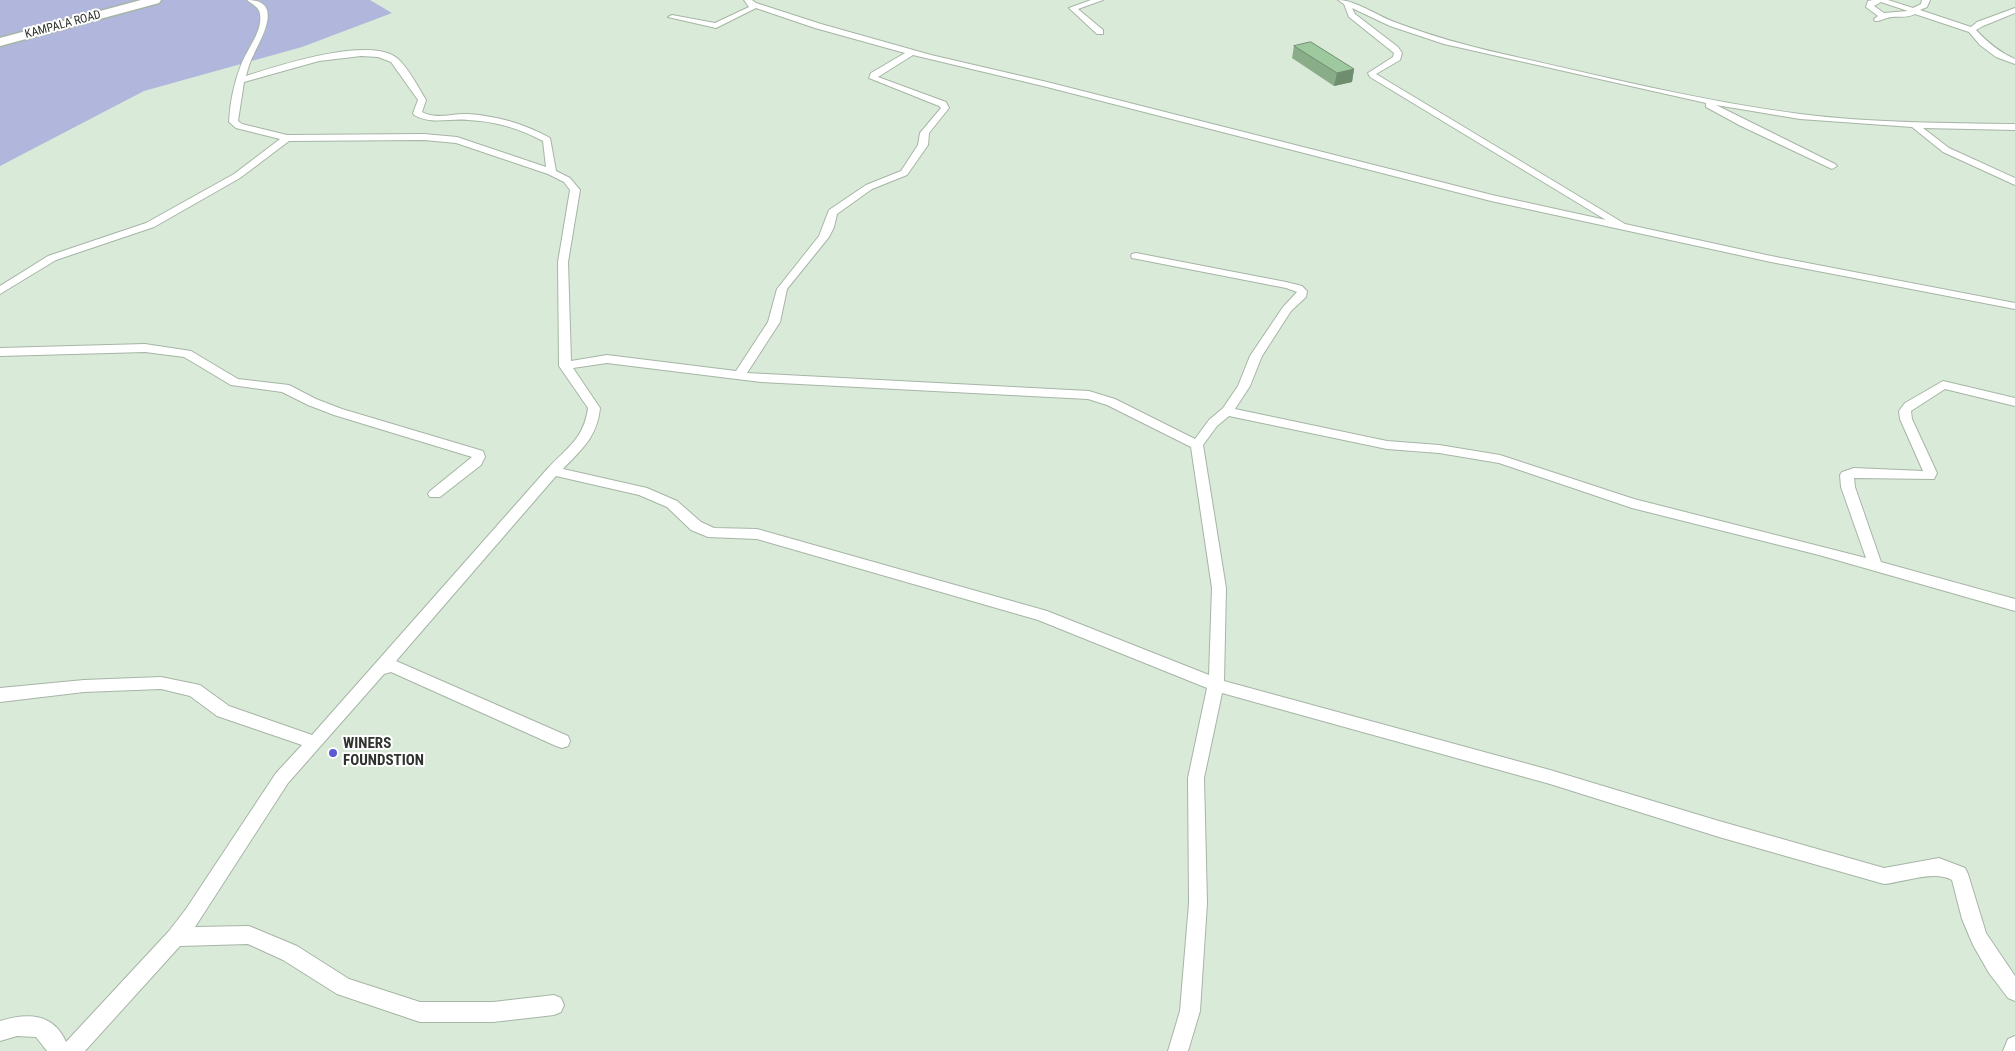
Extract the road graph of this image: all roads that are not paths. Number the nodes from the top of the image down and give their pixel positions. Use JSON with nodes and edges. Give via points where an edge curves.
{"nodes":[{"id":1,"x":154,"y":0,"type":"edge"},
{"id":2,"x":252,"y":0,"type":"edge"},
{"id":3,"x":1099,"y":0,"type":"edge"},
{"id":4,"x":1881,"y":0,"type":"edge"},
{"id":5,"x":1926,"y":0,"type":"edge"},
{"id":6,"x":751,"y":2,"type":"edge"},
{"id":7,"x":1345,"y":2,"type":"edge"},
{"id":8,"x":1915,"y":10,"type":"junction"},
{"id":9,"x":2015,"y":10,"type":"edge"},
{"id":10,"x":672,"y":17,"type":"dead end"},
{"id":11,"x":1972,"y":30,"type":"junction"},
{"id":12,"x":1100,"y":32,"type":"dead end"},
{"id":13,"x":0,"y":42,"type":"edge"},
{"id":14,"x":912,"y":52,"type":"junction"},
{"id":15,"x":2015,"y":62,"type":"edge"},
{"id":16,"x":242,"y":80,"type":"junction"},
{"id":17,"x":1698,"y":98,"type":"junction"},
{"id":18,"x":1914,"y":125,"type":"junction"},
{"id":19,"x":2015,"y":127,"type":"edge"},
{"id":20,"x":287,"y":138,"type":"junction"},
{"id":21,"x":1832,"y":166,"type":"dead end"},
{"id":22,"x":551,"y":172,"type":"junction"},
{"id":23,"x":2015,"y":182,"type":"edge"},
{"id":24,"x":1626,"y":228,"type":"junction"},
{"id":25,"x":1136,"y":256,"type":"dead end"},
{"id":26,"x":0,"y":291,"type":"edge"},
{"id":27,"x":2015,"y":306,"type":"edge"},
{"id":28,"x":0,"y":352,"type":"edge"},
{"id":29,"x":565,"y":366,"type":"junction"},
{"id":30,"x":739,"y":376,"type":"junction"},
{"id":31,"x":2015,"y":402,"type":"edge"},
{"id":32,"x":1226,"y":411,"type":"junction"},
{"id":33,"x":1197,"y":445,"type":"junction"},
{"id":34,"x":553,"y":471,"type":"junction"},
{"id":35,"x":435,"y":494,"type":"dead end"},
{"id":36,"x":1876,"y":567,"type":"junction"},
{"id":37,"x":2014,"y":606,"type":"edge"},
{"id":38,"x":378,"y":670,"type":"junction"},
{"id":39,"x":1216,"y":685,"type":"junction"},
{"id":40,"x":0,"y":695,"type":"edge"},
{"id":41,"x":562,"y":741,"type":"dead end"},
{"id":42,"x":315,"y":743,"type":"junction"},
{"id":43,"x":176,"y":937,"type":"junction"},
{"id":44,"x":2015,"y":991,"type":"edge"},
{"id":45,"x":554,"y":1005,"type":"dead end"},
{"id":46,"x":0,"y":1031,"type":"edge"},
{"id":47,"x":2015,"y":1046,"type":"edge"},
{"id":48,"x":1179,"y":1050,"type":"edge"},
{"id":49,"x":57,"y":1051,"type":"edge"},
{"id":50,"x":71,"y":1051,"type":"edge"},
{"id":51,"x":2013,"y":1051,"type":"edge"}],
"edges":[{"from":1,"to":13,"type":"main road","name":"KAMPALA ROAD"},
{"from":2,"to":16,"type":"street","via":[[262,8],[263,25],[247,59]]},
{"from":3,"to":12,"type":"street","via":[[1073,8]]},
{"from":4,"to":8,"type":"street"},
{"from":4,"to":8,"type":"street","via":[[1871,3],[1870,7],[1879,17],[1900,16]]},
{"from":5,"to":8,"type":"street"},
{"from":6,"to":10,"type":"street","via":[[752,8],[716,26]]},
{"from":6,"to":14,"type":"street","via":[[818,26]]},
{"from":7,"to":17,"type":"street","via":[[1445,42]]},
{"from":7,"to":24,"type":"street","via":[[1352,15],[1398,53],[1373,75]]},
{"from":8,"to":11,"type":"street"},
{"from":9,"to":11,"type":"street"},
{"from":11,"to":15,"type":"street","via":[[1991,49]]},
{"from":14,"to":24,"type":"street","via":[[1491,198]]},
{"from":14,"to":30,"type":"street","via":[[873,78],[943,104],[945,108],[925,133],[923,145],[904,173],[869,187],[832,212],[826,232],[782,288],[774,322]]},
{"from":16,"to":20,"type":"street","via":[[233,122]]},
{"from":16,"to":22,"type":"street","via":[[325,58],[375,54],[400,66],[422,100],[417,113],[422,117],[468,116],[527,128],[547,140]]},
{"from":17,"to":18,"type":"street","via":[[1770,112]]},
{"from":17,"to":21,"type":"street"},
{"from":18,"to":19,"type":"street"},
{"from":18,"to":23,"type":"street","via":[[1946,150]]},
{"from":20,"to":22,"type":"street","via":[[442,138],[457,140]]},
{"from":20,"to":26,"type":"street","via":[[237,176],[150,225],[52,258]]},
{"from":22,"to":29,"type":"street","via":[[567,180],[575,190],[563,262]]},
{"from":24,"to":27,"type":"street"},
{"from":25,"to":32,"type":"street","via":[[1286,284],[1302,291],[1256,356],[1244,386]]},
{"from":28,"to":35,"type":"street","via":[[145,348],[187,354],[235,382],[285,388],[338,412],[478,454],[476,462]]},
{"from":29,"to":30,"type":"street","via":[[607,359]]},
{"from":29,"to":34,"type":"street","via":[[594,408],[592,424],[582,441]]},
{"from":30,"to":33,"type":"street","via":[[1089,395],[1111,402]]},
{"from":31,"to":36,"type":"street","via":[[1950,386],[1937,388],[1905,411],[1929,476],[1848,475],[1848,486]]},
{"from":32,"to":33,"type":"street"},
{"from":32,"to":36,"type":"street","via":[[1387,445],[1500,459],[1632,503]]},
{"from":33,"to":39,"type":"street","via":[[1219,588]]},
{"from":34,"to":38,"type":"street"},
{"from":34,"to":39,"type":"street","via":[[642,490],[672,504],[696,526],[713,533],[757,534],[1042,615]]},
{"from":36,"to":37,"type":"street"},
{"from":38,"to":41,"type":"street","via":[[392,666]]},
{"from":38,"to":42,"type":"street"},
{"from":39,"to":44,"type":"street","via":[[1550,777],[1719,830],[1884,876],[1945,866],[1959,874],[1970,918],[1986,953]]},
{"from":39,"to":48,"type":"street","via":[[1196,778],[1198,903],[1190,1011]]},
{"from":40,"to":42,"type":"street","via":[[84,686],[161,683],[194,690],[223,711]]},
{"from":42,"to":43,"type":"street","via":[[282,778]]},
{"from":43,"to":45,"type":"street","via":[[249,935],[290,953],[344,987],[420,1012],[493,1012]]},
{"from":43,"to":50,"type":"street"},
{"from":46,"to":49,"type":"street","via":[[17,1026],[41,1026],[57,1045]]},
{"from":47,"to":51,"type":"street"}]}
